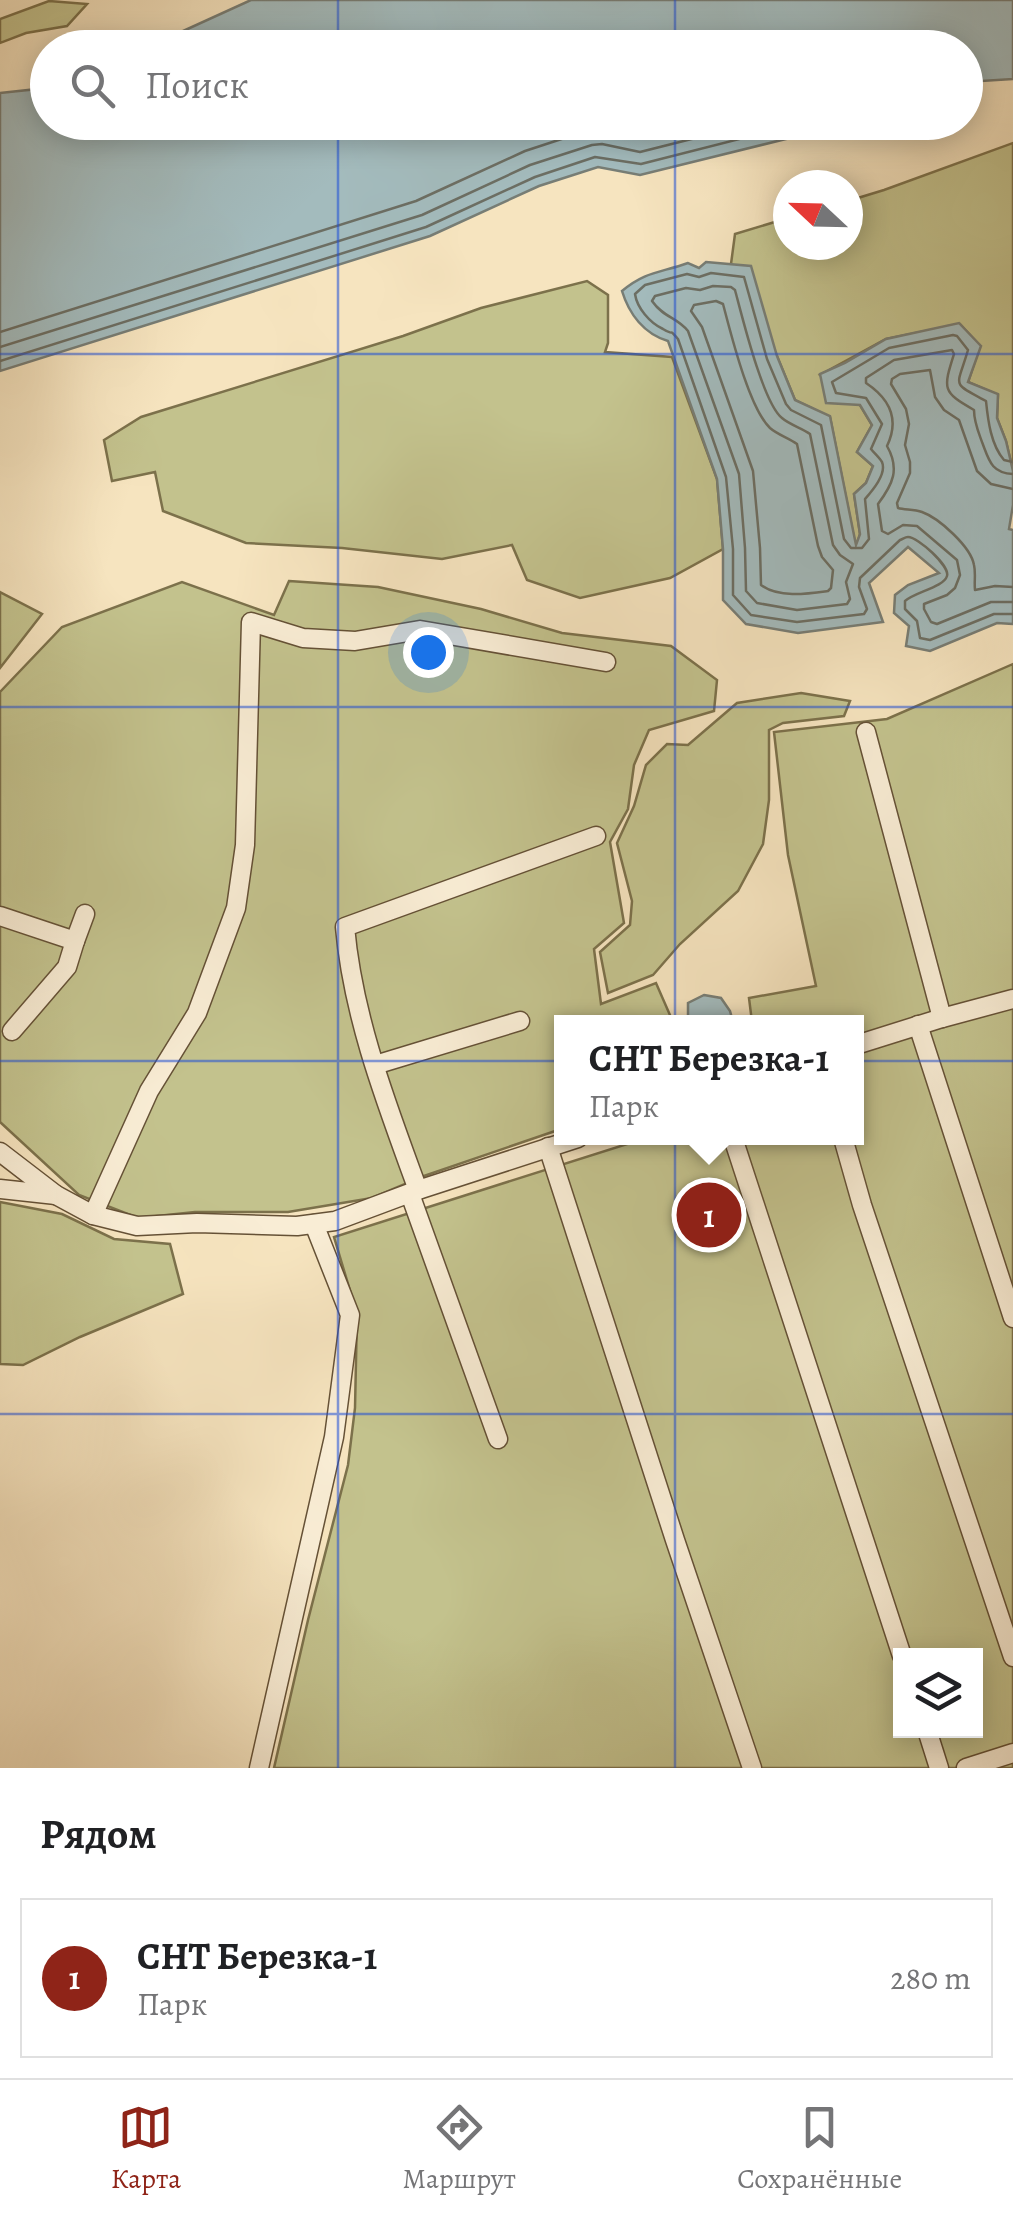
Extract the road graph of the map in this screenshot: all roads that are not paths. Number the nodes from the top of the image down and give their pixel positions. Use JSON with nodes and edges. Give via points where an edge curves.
{"nodes":[{"id":1,"x":606,"y":662,"type":"dead end"},
{"id":2,"x":866,"y":732,"type":"dead end"},
{"id":3,"x":596,"y":836,"type":"dead end"},
{"id":4,"x":85,"y":914,"type":"dead end"},
{"id":5,"x":0,"y":916,"type":"edge"},
{"id":6,"x":75,"y":941,"type":"junction"},
{"id":7,"x":1013,"y":999,"type":"edge"},
{"id":8,"x":942,"y":1018,"type":"junction"},
{"id":9,"x":520,"y":1021,"type":"dead end"},
{"id":10,"x":918,"y":1025,"type":"junction"},
{"id":11,"x":12,"y":1031,"type":"dead end"},
{"id":12,"x":864,"y":1042,"type":"edge"},
{"id":13,"x":375,"y":1065,"type":"junction"},
{"id":14,"x":555,"y":1145,"type":"edge"},
{"id":15,"x":735,"y":1145,"type":"edge"},
{"id":16,"x":845,"y":1145,"type":"edge"},
{"id":17,"x":548,"y":1147,"type":"junction"},
{"id":18,"x":0,"y":1152,"type":"edge"},
{"id":19,"x":0,"y":1189,"type":"edge"},
{"id":20,"x":414,"y":1192,"type":"junction"},
{"id":21,"x":56,"y":1195,"type":"junction"},
{"id":22,"x":93,"y":1215,"type":"junction"},
{"id":23,"x":314,"y":1224,"type":"junction"},
{"id":24,"x":1013,"y":1318,"type":"edge"},
{"id":25,"x":498,"y":1438,"type":"dead end"},
{"id":26,"x":899,"y":1648,"type":"edge"},
{"id":27,"x":1013,"y":1657,"type":"edge"},
{"id":28,"x":929,"y":1738,"type":"edge"},
{"id":29,"x":1013,"y":1753,"type":"edge"},
{"id":30,"x":259,"y":1768,"type":"edge"},
{"id":31,"x":752,"y":1768,"type":"edge"},
{"id":32,"x":939,"y":1768,"type":"edge"},
{"id":33,"x":966,"y":1768,"type":"edge"}],
"edges":[{"from":1,"to":22,"type":"street","via":[[420,630],[354,641],[304,638],[251,622],[236,908],[196,1013],[149,1092]]},
{"from":2,"to":8,"type":"street"},
{"from":3,"to":13,"type":"street","via":[[345,927]]},
{"from":4,"to":6,"type":"street"},
{"from":5,"to":6,"type":"street"},
{"from":6,"to":11,"type":"street","via":[[68,967]]},
{"from":7,"to":8,"type":"street"},
{"from":8,"to":10,"type":"street"},
{"from":9,"to":13,"type":"street"},
{"from":10,"to":12,"type":"street"},
{"from":10,"to":24,"type":"street"},
{"from":13,"to":20,"type":"street"},
{"from":14,"to":17,"type":"street"},
{"from":15,"to":26,"type":"street"},
{"from":16,"to":27,"type":"street"},
{"from":17,"to":20,"type":"street"},
{"from":17,"to":31,"type":"street"},
{"from":18,"to":21,"type":"street"},
{"from":19,"to":21,"type":"street"},
{"from":20,"to":23,"type":"street"},
{"from":20,"to":25,"type":"street"},
{"from":21,"to":22,"type":"street"},
{"from":22,"to":23,"type":"street","via":[[137,1226]]},
{"from":23,"to":30,"type":"street","via":[[350,1315],[334,1437]]},
{"from":28,"to":32,"type":"street"},
{"from":29,"to":33,"type":"street"}]}
